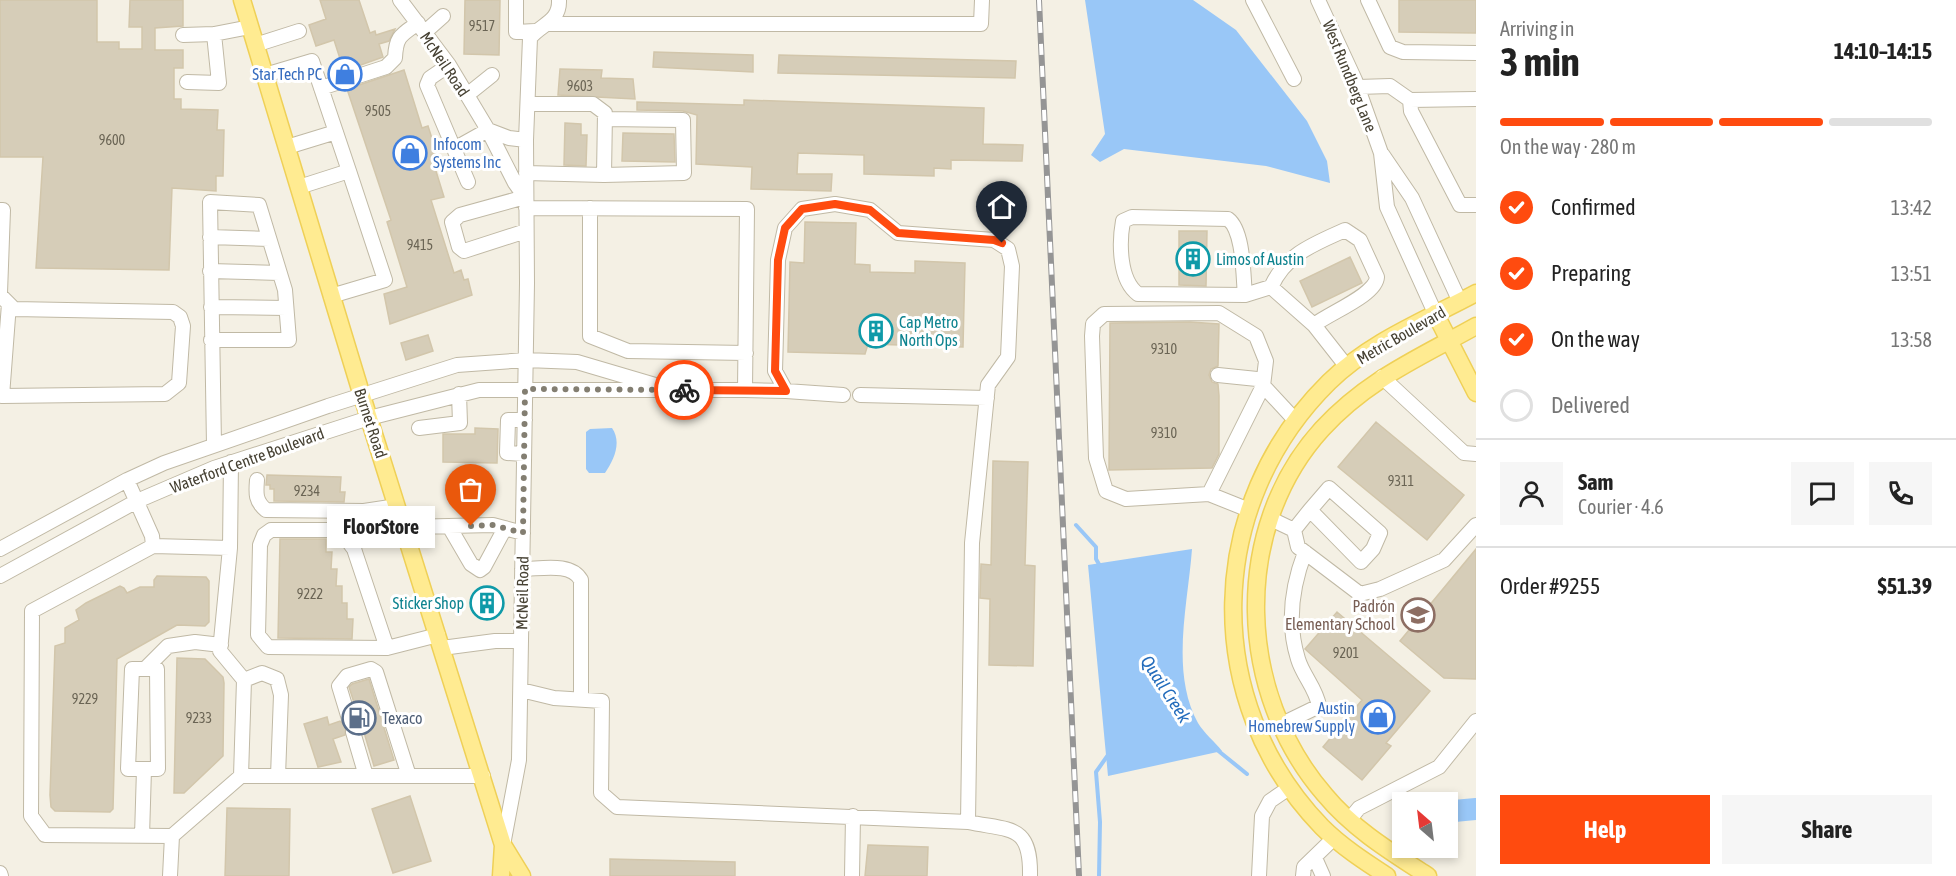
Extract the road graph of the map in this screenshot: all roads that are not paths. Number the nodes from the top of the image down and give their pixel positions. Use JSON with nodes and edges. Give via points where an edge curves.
{"nodes":[{"id":1,"x":242,"y":0,"type":"edge"},
{"id":2,"x":400,"y":0,"type":"edge"},
{"id":3,"x":516,"y":0,"type":"edge"},
{"id":4,"x":560,"y":0,"type":"edge"},
{"id":5,"x":982,"y":0,"type":"edge"},
{"id":6,"x":1253,"y":0,"type":"edge"},
{"id":7,"x":1318,"y":0,"type":"edge"},
{"id":8,"x":1368,"y":0,"type":"edge"},
{"id":9,"x":443,"y":16,"type":"dead end"},
{"id":10,"x":550,"y":24,"type":"junction"},
{"id":11,"x":250,"y":27,"type":"junction"},
{"id":12,"x":422,"y":28,"type":"junction"},
{"id":13,"x":299,"y":31,"type":"dead end"},
{"id":14,"x":214,"y":34,"type":"junction"},
{"id":15,"x":183,"y":35,"type":"dead end"},
{"id":16,"x":520,"y":41,"type":"junction"},
{"id":17,"x":255,"y":45,"type":"junction"},
{"id":18,"x":1476,"y":53,"type":"edge"},
{"id":19,"x":449,"y":65,"type":"junction"},
{"id":20,"x":265,"y":75,"type":"junction"},
{"id":21,"x":492,"y":75,"type":"dead end"},
{"id":22,"x":1294,"y":79,"type":"dead end"},
{"id":23,"x":188,"y":82,"type":"dead end"},
{"id":24,"x":1358,"y":87,"type":"junction"},
{"id":25,"x":321,"y":88,"type":"junction"},
{"id":26,"x":466,"y":95,"type":"junction"},
{"id":27,"x":1476,"y":99,"type":"edge"},
{"id":28,"x":1410,"y":100,"type":"junction"},
{"id":29,"x":528,"y":104,"type":"junction"},
{"id":30,"x":605,"y":119,"type":"junction"},
{"id":31,"x":488,"y":130,"type":"junction"},
{"id":32,"x":336,"y":132,"type":"junction"},
{"id":33,"x":526,"y":140,"type":"junction"},
{"id":34,"x":287,"y":147,"type":"junction"},
{"id":35,"x":454,"y":149,"type":"junction"},
{"id":36,"x":1381,"y":153,"type":"junction"},
{"id":37,"x":349,"y":171,"type":"junction"},
{"id":38,"x":526,"y":173,"type":"junction"},
{"id":39,"x":604,"y":175,"type":"junction"},
{"id":40,"x":468,"y":182,"type":"dead end"},
{"id":41,"x":299,"y":187,"type":"junction"},
{"id":42,"x":526,"y":202,"type":"junction"},
{"id":43,"x":1476,"y":204,"type":"edge"},
{"id":44,"x":590,"y":208,"type":"junction"},
{"id":45,"x":0,"y":210,"type":"edge"},
{"id":46,"x":526,"y":231,"type":"junction"},
{"id":47,"x":210,"y":237,"type":"junction"},
{"id":48,"x":269,"y":239,"type":"junction"},
{"id":49,"x":210,"y":271,"type":"junction"},
{"id":50,"x":279,"y":273,"type":"junction"},
{"id":51,"x":1271,"y":287,"type":"junction"},
{"id":52,"x":1476,"y":293,"type":"edge"},
{"id":53,"x":332,"y":296,"type":"junction"},
{"id":54,"x":1245,"y":296,"type":"junction"},
{"id":55,"x":3,"y":297,"type":"edge"},
{"id":56,"x":1460,"y":302,"type":"junction"},
{"id":57,"x":210,"y":307,"type":"junction"},
{"id":58,"x":286,"y":308,"type":"junction"},
{"id":59,"x":1435,"y":313,"type":"junction"},
{"id":60,"x":1314,"y":325,"type":"junction"},
{"id":61,"x":1475,"y":330,"type":"edge"},
{"id":62,"x":211,"y":340,"type":"junction"},
{"id":63,"x":1448,"y":340,"type":"junction"},
{"id":64,"x":746,"y":353,"type":"junction"},
{"id":65,"x":526,"y":360,"type":"junction"},
{"id":66,"x":1347,"y":367,"type":"junction"},
{"id":67,"x":1218,"y":375,"type":"dead end"},
{"id":68,"x":1382,"y":376,"type":"junction"},
{"id":69,"x":1263,"y":386,"type":"junction"},
{"id":70,"x":525,"y":389,"type":"junction"},
{"id":71,"x":672,"y":390,"type":"junction"},
{"id":72,"x":745,"y":390,"type":"junction"},
{"id":73,"x":786,"y":391,"type":"junction"},
{"id":74,"x":1476,"y":393,"type":"edge"},
{"id":75,"x":459,"y":394,"type":"junction"},
{"id":76,"x":843,"y":394,"type":"dead end"},
{"id":77,"x":860,"y":395,"type":"dead end"},
{"id":78,"x":362,"y":396,"type":"junction"},
{"id":79,"x":987,"y":398,"type":"junction"},
{"id":80,"x":369,"y":418,"type":"junction"},
{"id":81,"x":1295,"y":420,"type":"junction"},
{"id":82,"x":419,"y":428,"type":"dead end"},
{"id":83,"x":214,"y":445,"type":"junction"},
{"id":84,"x":1476,"y":454,"type":"edge"},
{"id":85,"x":231,"y":462,"type":"junction"},
{"id":86,"x":126,"y":480,"type":"junction"},
{"id":87,"x":257,"y":480,"type":"dead end"},
{"id":88,"x":1209,"y":494,"type":"junction"},
{"id":89,"x":137,"y":501,"type":"junction"},
{"id":90,"x":397,"y":506,"type":"junction"},
{"id":91,"x":1249,"y":510,"type":"junction"},
{"id":92,"x":1311,"y":510,"type":"junction"},
{"id":93,"x":1271,"y":519,"type":"junction"},
{"id":94,"x":1476,"y":525,"type":"edge"},
{"id":95,"x":450,"y":528,"type":"junction"},
{"id":96,"x":506,"y":528,"type":"junction"},
{"id":97,"x":404,"y":530,"type":"junction"},
{"id":98,"x":1294,"y":530,"type":"junction"},
{"id":99,"x":523,"y":533,"type":"junction"},
{"id":100,"x":350,"y":542,"type":"junction"},
{"id":101,"x":153,"y":546,"type":"junction"},
{"id":102,"x":230,"y":548,"type":"junction"},
{"id":103,"x":0,"y":549,"type":"edge"},
{"id":104,"x":1305,"y":552,"type":"junction"},
{"id":105,"x":522,"y":569,"type":"junction"},
{"id":106,"x":0,"y":576,"type":"edge"},
{"id":107,"x":521,"y":641,"type":"junction"},
{"id":108,"x":440,"y":642,"type":"junction"},
{"id":109,"x":221,"y":645,"type":"junction"},
{"id":110,"x":387,"y":648,"type":"junction"},
{"id":111,"x":145,"y":669,"type":"junction"},
{"id":112,"x":244,"y":680,"type":"junction"},
{"id":113,"x":520,"y":690,"type":"junction"},
{"id":114,"x":581,"y":700,"type":"junction"},
{"id":115,"x":1476,"y":721,"type":"edge"},
{"id":116,"x":1280,"y":725,"type":"junction"},
{"id":117,"x":144,"y":769,"type":"junction"},
{"id":118,"x":1309,"y":775,"type":"junction"},
{"id":119,"x":241,"y":776,"type":"junction"},
{"id":120,"x":278,"y":776,"type":"junction"},
{"id":121,"x":366,"y":776,"type":"junction"},
{"id":122,"x":409,"y":776,"type":"junction"},
{"id":123,"x":483,"y":776,"type":"junction"},
{"id":124,"x":1290,"y":788,"type":"junction"},
{"id":125,"x":853,"y":816,"type":"junction"},
{"id":126,"x":1349,"y":820,"type":"junction"},
{"id":127,"x":968,"y":822,"type":"junction"},
{"id":128,"x":142,"y":836,"type":"junction"},
{"id":129,"x":172,"y":836,"type":"junction"},
{"id":130,"x":1334,"y":838,"type":"junction"},
{"id":131,"x":503,"y":845,"type":"junction"},
{"id":132,"x":1315,"y":858,"type":"junction"},
{"id":133,"x":170,"y":876,"type":"edge"},
{"id":134,"x":501,"y":876,"type":"edge"},
{"id":135,"x":522,"y":876,"type":"edge"},
{"id":136,"x":852,"y":876,"type":"edge"},
{"id":137,"x":1030,"y":876,"type":"edge"},
{"id":138,"x":1259,"y":876,"type":"edge"},
{"id":139,"x":1303,"y":876,"type":"edge"},
{"id":140,"x":1323,"y":876,"type":"edge"},
{"id":141,"x":1387,"y":876,"type":"edge"},
{"id":142,"x":1428,"y":876,"type":"edge"}],
"edges":[{"from":1,"to":11,"type":"main road","name":"Burnet Road"},
{"from":2,"to":12,"type":"street","name":"McNeil Road"},
{"from":3,"to":16,"type":"street","name":"McNeil Road"},
{"from":4,"to":10,"type":"street","via":[[560,9]]},
{"from":5,"to":10,"type":"street","via":[[981,24]]},
{"from":6,"to":22,"type":"street"},
{"from":7,"to":24,"type":"street","name":"West Rundberg Lane"},
{"from":8,"to":18,"type":"street","via":[[1390,47],[1403,52]]},
{"from":9,"to":12,"type":"street"},
{"from":10,"to":16,"type":"street"},
{"from":11,"to":14,"type":"street"},
{"from":11,"to":17,"type":"main road","name":"Burnet Road"},
{"from":12,"to":19,"type":"street","name":"McNeil Road"},
{"from":12,"to":25,"type":"street","via":[[399,37],[395,58],[386,67]]},
{"from":13,"to":17,"type":"street"},
{"from":14,"to":15,"type":"street"},
{"from":14,"to":23,"type":"street","via":[[219,83]]},
{"from":16,"to":29,"type":"street","name":"McNeil Road"},
{"from":17,"to":20,"type":"main road","name":"Burnet Road"},
{"from":19,"to":26,"type":"street","name":"McNeil Road"},
{"from":19,"to":35,"type":"street","via":[[430,78],[427,86]]},
{"from":20,"to":25,"type":"street","via":[[312,62]]},
{"from":20,"to":34,"type":"main road","name":"Burnet Road"},
{"from":21,"to":26,"type":"street"},
{"from":24,"to":28,"type":"street","via":[[1390,86]]},
{"from":24,"to":36,"type":"street","name":"West Rundberg Lane"},
{"from":25,"to":32,"type":"street"},
{"from":26,"to":31,"type":"street","name":"McNeil Road"},
{"from":27,"to":28,"type":"street"},
{"from":28,"to":43,"type":"street","via":[[1411,111],[1460,205]]},
{"from":29,"to":30,"type":"street","via":[[593,104],[605,112]]},
{"from":29,"to":33,"type":"street","name":"McNeil Road"},
{"from":30,"to":39,"type":"street"},
{"from":30,"to":39,"type":"street","via":[[683,120],[684,173]]},
{"from":31,"to":33,"type":"street"},
{"from":31,"to":35,"type":"street"},
{"from":31,"to":42,"type":"street","name":"McNeil Road"},
{"from":32,"to":34,"type":"street"},
{"from":32,"to":37,"type":"street"},
{"from":33,"to":38,"type":"street","name":"McNeil Road"},
{"from":34,"to":41,"type":"main road","name":"Burnet Road"},
{"from":35,"to":40,"type":"street"},
{"from":36,"to":56,"type":"street","name":"West Rundberg Lane","via":[[1412,198]]},
{"from":36,"to":59,"type":"street","name":"West Rundberg Lane","via":[[1387,207]]},
{"from":37,"to":41,"type":"street"},
{"from":37,"to":53,"type":"street","via":[[385,280]]},
{"from":38,"to":39,"type":"street"},
{"from":38,"to":42,"type":"street","name":"McNeil Road"},
{"from":41,"to":53,"type":"main road","name":"Burnet Road"},
{"from":42,"to":44,"type":"street"},
{"from":42,"to":46,"type":"street","name":"McNeil Road"},
{"from":42,"to":46,"type":"street","via":[[460,215],[452,222],[459,247],[464,251]]},
{"from":44,"to":64,"type":"street","via":[[590,336],[628,351]]},
{"from":44,"to":64,"type":"street","via":[[747,209]]},
{"from":45,"to":55,"type":"street"},
{"from":46,"to":65,"type":"street","name":"McNeil Road"},
{"from":47,"to":48,"type":"street"},
{"from":47,"to":48,"type":"street","via":[[210,202],[259,205]]},
{"from":47,"to":49,"type":"street"},
{"from":48,"to":50,"type":"street"},
{"from":49,"to":50,"type":"street"},
{"from":49,"to":57,"type":"street"},
{"from":50,"to":58,"type":"street"},
{"from":51,"to":54,"type":"street"},
{"from":51,"to":60,"type":"street"},
{"from":51,"to":60,"type":"street","via":[[1277,274],[1304,249],[1345,230],[1360,240],[1377,282],[1368,292]]},
{"from":52,"to":56,"type":"main road","name":"Metric Boulevard"},
{"from":53,"to":78,"type":"main road","name":"Burnet Road"},
{"from":54,"to":54,"type":"street","via":[[1138,294],[1128,286],[1124,275],[1123,221],[1132,217],[1228,219],[1239,237]]},
{"from":55,"to":55,"type":"street","via":[[14,309],[173,312],[183,326],[179,383],[165,394],[2,396]]},
{"from":56,"to":59,"type":"main road","name":"Metric Boulevard"},
{"from":56,"to":61,"type":"main road","name":"West Rundberg Lane"},
{"from":57,"to":58,"type":"street"},
{"from":57,"to":62,"type":"street"},
{"from":58,"to":62,"type":"street","via":[[289,340]]},
{"from":59,"to":63,"type":"main road","name":"West Rundberg Lane"},
{"from":59,"to":66,"type":"main road","name":"Metric Boulevard"},
{"from":60,"to":66,"type":"street"},
{"from":61,"to":63,"type":"main road","name":"Metric Boulevard"},
{"from":62,"to":83,"type":"street"},
{"from":63,"to":68,"type":"main road","name":"Metric Boulevard"},
{"from":63,"to":74,"type":"main road","name":"West Rundberg Lane"},
{"from":64,"to":72,"type":"street"},
{"from":65,"to":70,"type":"street","name":"McNeil Road"},
{"from":65,"to":71,"type":"street","name":"Waterford Centre Boulevard","via":[[577,362]]},
{"from":65,"to":78,"type":"street","name":"Waterford Centre Boulevard","via":[[457,366]]},
{"from":66,"to":81,"type":"main road","name":"Metric Boulevard"},
{"from":67,"to":69,"type":"street","via":[[1257,379]]},
{"from":68,"to":84,"type":"street","via":[[1464,453]]},
{"from":68,"to":93,"type":"main road","name":"Metric Boulevard","via":[[1321,430],[1293,470]]},
{"from":69,"to":81,"type":"street"},
{"from":69,"to":88,"type":"street"},
{"from":69,"to":88,"type":"street","via":[[1266,361],[1256,336],[1219,313],[1104,314],[1093,324],[1096,458],[1106,491],[1126,499]]},
{"from":70,"to":71,"type":"street","name":"Waterford Centre Boulevard"},
{"from":70,"to":75,"type":"street","name":"Waterford Centre Boulevard"},
{"from":70,"to":99,"type":"street","name":"McNeil Road"},
{"from":71,"to":72,"type":"street","name":"Waterford Centre Boulevard"},
{"from":72,"to":73,"type":"street","name":"Waterford Centre Boulevard"},
{"from":73,"to":76,"type":"street","name":"Waterford Centre Boulevard"},
{"from":73,"to":79,"type":"street","via":[[775,371],[778,260],[785,228],[802,209],[835,204],[870,210],[898,233],[994,240],[1008,249],[1012,266],[1008,357],[988,385]]},
{"from":75,"to":80,"type":"street","name":"Waterford Centre Boulevard"},
{"from":75,"to":82,"type":"street","via":[[460,423]]},
{"from":77,"to":79,"type":"street"},
{"from":78,"to":80,"type":"main road","name":"Burnet Road"},
{"from":78,"to":83,"type":"street","name":"Waterford Centre Boulevard"},
{"from":79,"to":127,"type":"street","via":[[972,543]]},
{"from":80,"to":85,"type":"street","name":"Waterford Centre Boulevard"},
{"from":80,"to":90,"type":"main road","name":"Burnet Road"},
{"from":81,"to":91,"type":"main road","name":"Metric Boulevard","via":[[1271,458]]},
{"from":83,"to":86,"type":"street","name":"Waterford Centre Boulevard"},
{"from":85,"to":89,"type":"street","name":"Waterford Centre Boulevard"},
{"from":85,"to":102,"type":"street"},
{"from":86,"to":89,"type":"street"},
{"from":86,"to":103,"type":"street","name":"Waterford Centre Boulevard"},
{"from":87,"to":90,"type":"street","via":[[256,496],[266,510],[364,511]]},
{"from":88,"to":91,"type":"street"},
{"from":89,"to":101,"type":"street"},
{"from":89,"to":106,"type":"street","name":"Waterford Centre Boulevard"},
{"from":90,"to":97,"type":"main road","name":"Burnet Road"},
{"from":91,"to":93,"type":"main road"},
{"from":91,"to":124,"type":"main road","name":"Metric Boulevard","via":[[1233,587],[1238,671],[1260,737]]},
{"from":92,"to":92,"type":"street","via":[[1361,562],[1373,549],[1380,533],[1329,488]]},
{"from":92,"to":98,"type":"street"},
{"from":93,"to":98,"type":"street"},
{"from":93,"to":116,"type":"main road","name":"Metric Boulevard","via":[[1260,562],[1255,617],[1261,667]]},
{"from":94,"to":104,"type":"street","via":[[1444,560],[1360,594]]},
{"from":95,"to":96,"type":"street"},
{"from":95,"to":96,"type":"street","via":[[471,564],[480,570]]},
{"from":95,"to":97,"type":"street"},
{"from":96,"to":99,"type":"street"},
{"from":97,"to":100,"type":"street"},
{"from":97,"to":108,"type":"main road","name":"Burnet Road"},
{"from":98,"to":104,"type":"street","via":[[1298,548]]},
{"from":99,"to":105,"type":"street","name":"McNeil Road"},
{"from":100,"to":110,"type":"street"},
{"from":100,"to":110,"type":"street","via":[[340,530],[271,530],[264,535],[260,545],[258,635],[268,647]]},
{"from":101,"to":102,"type":"street"},
{"from":101,"to":128,"type":"street","via":[[32,611],[31,816],[45,835]]},
{"from":102,"to":109,"type":"street"},
{"from":104,"to":116,"type":"street","via":[[1295,577],[1291,620],[1298,660],[1318,696],[1319,706]]},
{"from":105,"to":107,"type":"street","name":"McNeil Road"},
{"from":105,"to":114,"type":"street","via":[[569,569],[581,580]]},
{"from":107,"to":108,"type":"street"},
{"from":107,"to":113,"type":"street","name":"McNeil Road"},
{"from":108,"to":110,"type":"street"},
{"from":108,"to":123,"type":"main road","name":"Burnet Road"},
{"from":109,"to":111,"type":"street","via":[[168,645]]},
{"from":109,"to":112,"type":"street","via":[[220,651]]},
{"from":111,"to":117,"type":"street","via":[[158,669],[158,769]]},
{"from":111,"to":117,"type":"street","via":[[132,669],[128,769]]},
{"from":112,"to":119,"type":"street"},
{"from":112,"to":120,"type":"street","via":[[262,672],[278,679]]},
{"from":113,"to":114,"type":"street"},
{"from":113,"to":131,"type":"street","name":"McNeil Road","via":[[519,760]]},
{"from":114,"to":125,"type":"street","via":[[602,701],[601,793],[617,807]]},
{"from":115,"to":126,"type":"street","via":[[1439,767],[1359,808]]},
{"from":116,"to":118,"type":"main road","name":"Metric Boulevard"},
{"from":117,"to":128,"type":"street"},
{"from":118,"to":124,"type":"main road"},
{"from":118,"to":126,"type":"main road","name":"Metric Boulevard"},
{"from":119,"to":120,"type":"street"},
{"from":119,"to":129,"type":"street"},
{"from":120,"to":121,"type":"street"},
{"from":121,"to":122,"type":"street"},
{"from":121,"to":122,"type":"street","via":[[339,686],[347,676],[371,669],[376,672]]},
{"from":122,"to":123,"type":"street"},
{"from":123,"to":131,"type":"main road","name":"Burnet Road"},
{"from":124,"to":130,"type":"main road","name":"Metric Boulevard"},
{"from":124,"to":138,"type":"street","via":[[1270,801],[1262,816]]},
{"from":125,"to":127,"type":"street"},
{"from":125,"to":136,"type":"street"},
{"from":126,"to":130,"type":"main road"},
{"from":126,"to":142,"type":"main road","name":"Metric Boulevard"},
{"from":127,"to":137,"type":"street","via":[[1016,832],[1026,840]]},
{"from":128,"to":129,"type":"street"},
{"from":129,"to":133,"type":"street"},
{"from":130,"to":132,"type":"street"},
{"from":130,"to":141,"type":"main road","name":"Metric Boulevard"},
{"from":131,"to":134,"type":"main road","name":"Burnet Road"},
{"from":131,"to":135,"type":"main road","name":"Burnet Road"},
{"from":132,"to":139,"type":"street","via":[[1304,867]]},
{"from":132,"to":140,"type":"street"}]}
